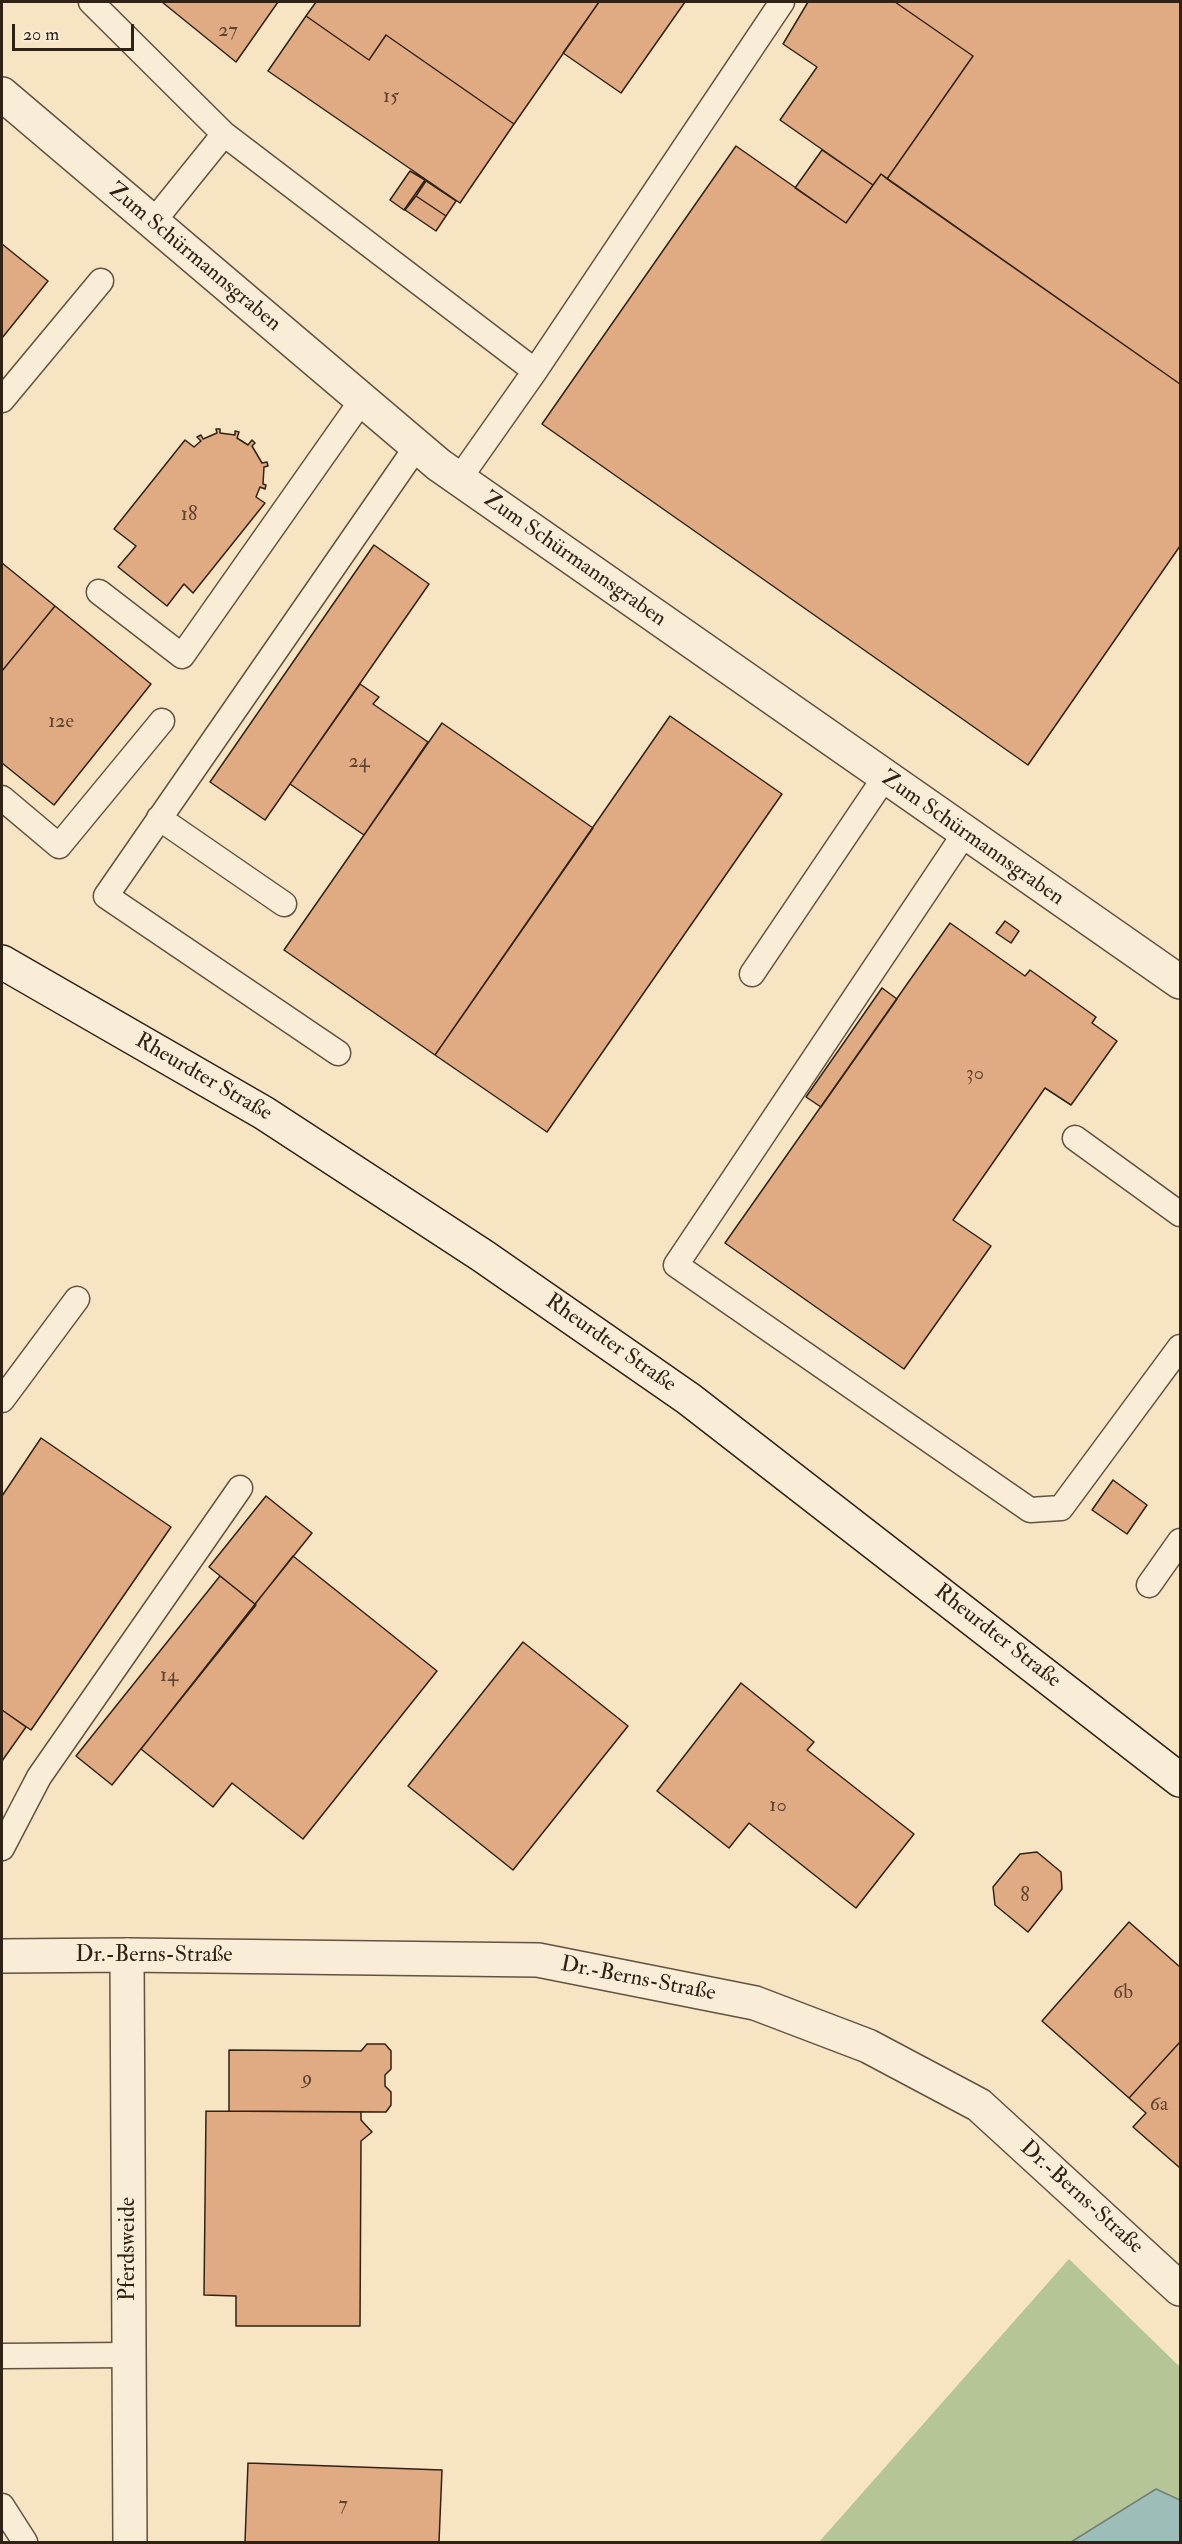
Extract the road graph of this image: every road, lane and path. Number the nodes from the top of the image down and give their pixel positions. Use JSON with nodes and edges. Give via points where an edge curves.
{"nodes":[{"id":1,"x":91,"y":2,"type":"edge"},
{"id":2,"x":782,"y":2,"type":"edge"},
{"id":3,"x":2,"y":94,"type":"edge"},
{"id":4,"x":224,"y":135,"type":"junction"},
{"id":5,"x":153,"y":222,"type":"junction"},
{"id":6,"x":101,"y":281,"type":"dead end"},
{"id":7,"x":535,"y":371,"type":"junction"},
{"id":8,"x":2,"y":400,"type":"edge"},
{"id":9,"x":362,"y":400,"type":"junction"},
{"id":10,"x":417,"y":446,"type":"junction"},
{"id":11,"x":459,"y":479,"type":"junction"},
{"id":12,"x":99,"y":592,"type":"dead end"},
{"id":13,"x":162,"y":721,"type":"dead end"},
{"id":14,"x":885,"y":777,"type":"junction"},
{"id":15,"x":2,"y":798,"type":"edge"},
{"id":16,"x":159,"y":818,"type":"junction"},
{"id":17,"x":965,"y":833,"type":"junction"},
{"id":18,"x":284,"y":904,"type":"dead end"},
{"id":19,"x":2,"y":962,"type":"edge"},
{"id":20,"x":752,"y":974,"type":"dead end"},
{"id":21,"x":1180,"y":982,"type":"edge"},
{"id":22,"x":338,"y":1053,"type":"dead end"},
{"id":23,"x":1076,"y":1138,"type":"dead end"},
{"id":24,"x":1180,"y":1214,"type":"edge"},
{"id":25,"x":77,"y":1299,"type":"dead end"},
{"id":26,"x":1180,"y":1347,"type":"edge"},
{"id":27,"x":2,"y":1400,"type":"edge"},
{"id":28,"x":240,"y":1488,"type":"dead end"},
{"id":29,"x":1180,"y":1540,"type":"edge"},
{"id":30,"x":1149,"y":1585,"type":"dead end"},
{"id":31,"x":1180,"y":1780,"type":"edge"},
{"id":32,"x":2,"y":1848,"type":"edge"},
{"id":33,"x":127,"y":1955,"type":"junction"},
{"id":34,"x":2,"y":1956,"type":"edge"},
{"id":35,"x":1180,"y":2289,"type":"edge"},
{"id":36,"x":129,"y":2355,"type":"junction"},
{"id":37,"x":2,"y":2356,"type":"edge"},
{"id":38,"x":2,"y":2506,"type":"edge"},
{"id":39,"x":26,"y":2542,"type":"edge"},
{"id":40,"x":130,"y":2542,"type":"edge"}],
"edges":[{"from":1,"to":4,"type":"lane"},
{"from":2,"to":7,"type":"lane"},
{"from":3,"to":5,"type":"street","name":"Zum Schürmannsgraben"},
{"from":4,"to":5,"type":"lane"},
{"from":4,"to":7,"type":"lane"},
{"from":5,"to":9,"type":"street","name":"Zum Schürmannsgraben"},
{"from":6,"to":8,"type":"lane"},
{"from":7,"to":11,"type":"lane"},
{"from":9,"to":10,"type":"street","name":"Zum Schürmannsgraben"},
{"from":9,"to":12,"type":"lane","via":[[182,656]]},
{"from":10,"to":11,"type":"street","name":"Zum Schürmannsgraben"},
{"from":10,"to":16,"type":"lane"},
{"from":11,"to":14,"type":"street","name":"Zum Schürmannsgraben"},
{"from":13,"to":15,"type":"lane","via":[[59,846]]},
{"from":14,"to":17,"type":"street","name":"Zum Schürmannsgraben"},
{"from":14,"to":20,"type":"lane"},
{"from":16,"to":18,"type":"lane"},
{"from":16,"to":22,"type":"lane","via":[[106,896]]},
{"from":17,"to":21,"type":"street","name":"Zum Schürmannsgraben"},
{"from":17,"to":26,"type":"lane","via":[[676,1264],[1030,1510],[1061,1508]]},
{"from":19,"to":31,"type":"street","name":"Rheurdter Straße","via":[[264,1113],[483,1256],[689,1399]]},
{"from":23,"to":24,"type":"lane"},
{"from":25,"to":27,"type":"lane"},
{"from":28,"to":32,"type":"lane","via":[[39,1777]]},
{"from":29,"to":30,"type":"lane"},
{"from":33,"to":34,"type":"street","name":"Dr.-Berns-Straße"},
{"from":33,"to":35,"type":"street","name":"Dr.-Berns-Straße","via":[[538,1960],[755,2003],[868,2046],[979,2105]]},
{"from":33,"to":36,"type":"street","name":"Pferdsweide"},
{"from":36,"to":37,"type":"lane"},
{"from":36,"to":40,"type":"street","name":"Pferdsweide"},
{"from":38,"to":39,"type":"lane"}]}
